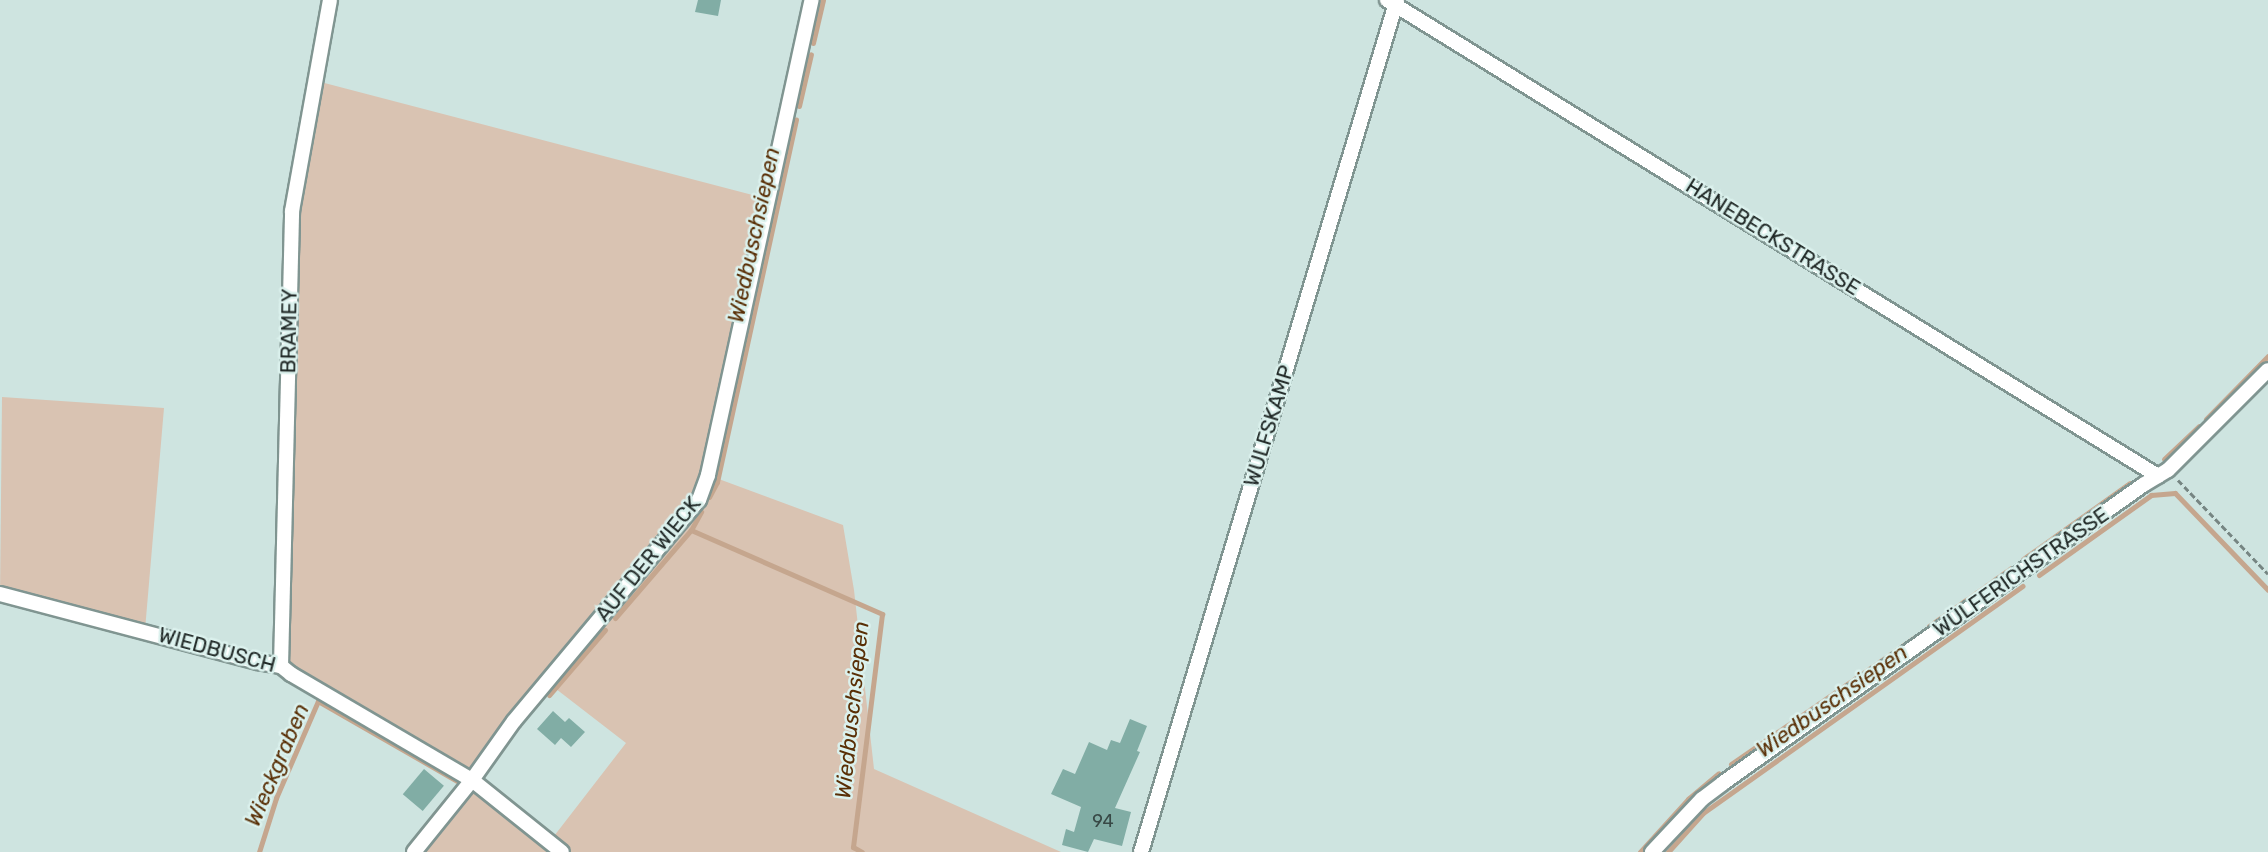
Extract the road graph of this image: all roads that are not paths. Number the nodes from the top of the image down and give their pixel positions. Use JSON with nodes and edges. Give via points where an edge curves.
{"nodes":[{"id":1,"x":330,"y":0,"type":"edge"},
{"id":2,"x":812,"y":0,"type":"edge"},
{"id":3,"x":1393,"y":2,"type":"edge"},
{"id":4,"x":2268,"y":370,"type":"edge"},
{"id":5,"x":2163,"y":473,"type":"junction"},
{"id":6,"x":0,"y":594,"type":"edge"},
{"id":7,"x":282,"y":666,"type":"junction"},
{"id":8,"x":472,"y":780,"type":"junction"},
{"id":9,"x":414,"y":852,"type":"edge"},
{"id":10,"x":562,"y":852,"type":"edge"},
{"id":11,"x":1141,"y":852,"type":"edge"},
{"id":12,"x":1652,"y":852,"type":"edge"}],
"edges":[{"from":1,"to":7,"type":"street","name":"BRAMEY","via":[[291,211]]},
{"from":2,"to":8,"type":"street","name":"AUF DER WIECK","via":[[708,475],[699,500],[514,721]]},
{"from":3,"to":5,"type":"street","name":"HANEBECKSTRASSE"},
{"from":3,"to":11,"type":"street","name":"WULFSKAMP"},
{"from":4,"to":5,"type":"street","name":"WÜLFERICHSTRASSE"},
{"from":5,"to":12,"type":"street","name":"WÜLFERICHSTRASSE","via":[[1723,783],[1702,799]]},
{"from":6,"to":7,"type":"street","name":"WIEDBUSCH"},
{"from":7,"to":8,"type":"street","name":"WIEDBUSCH"},
{"from":8,"to":9,"type":"street","name":"AUF DER WIECK"},
{"from":8,"to":10,"type":"street","name":"WIEDBUSCH"}]}
